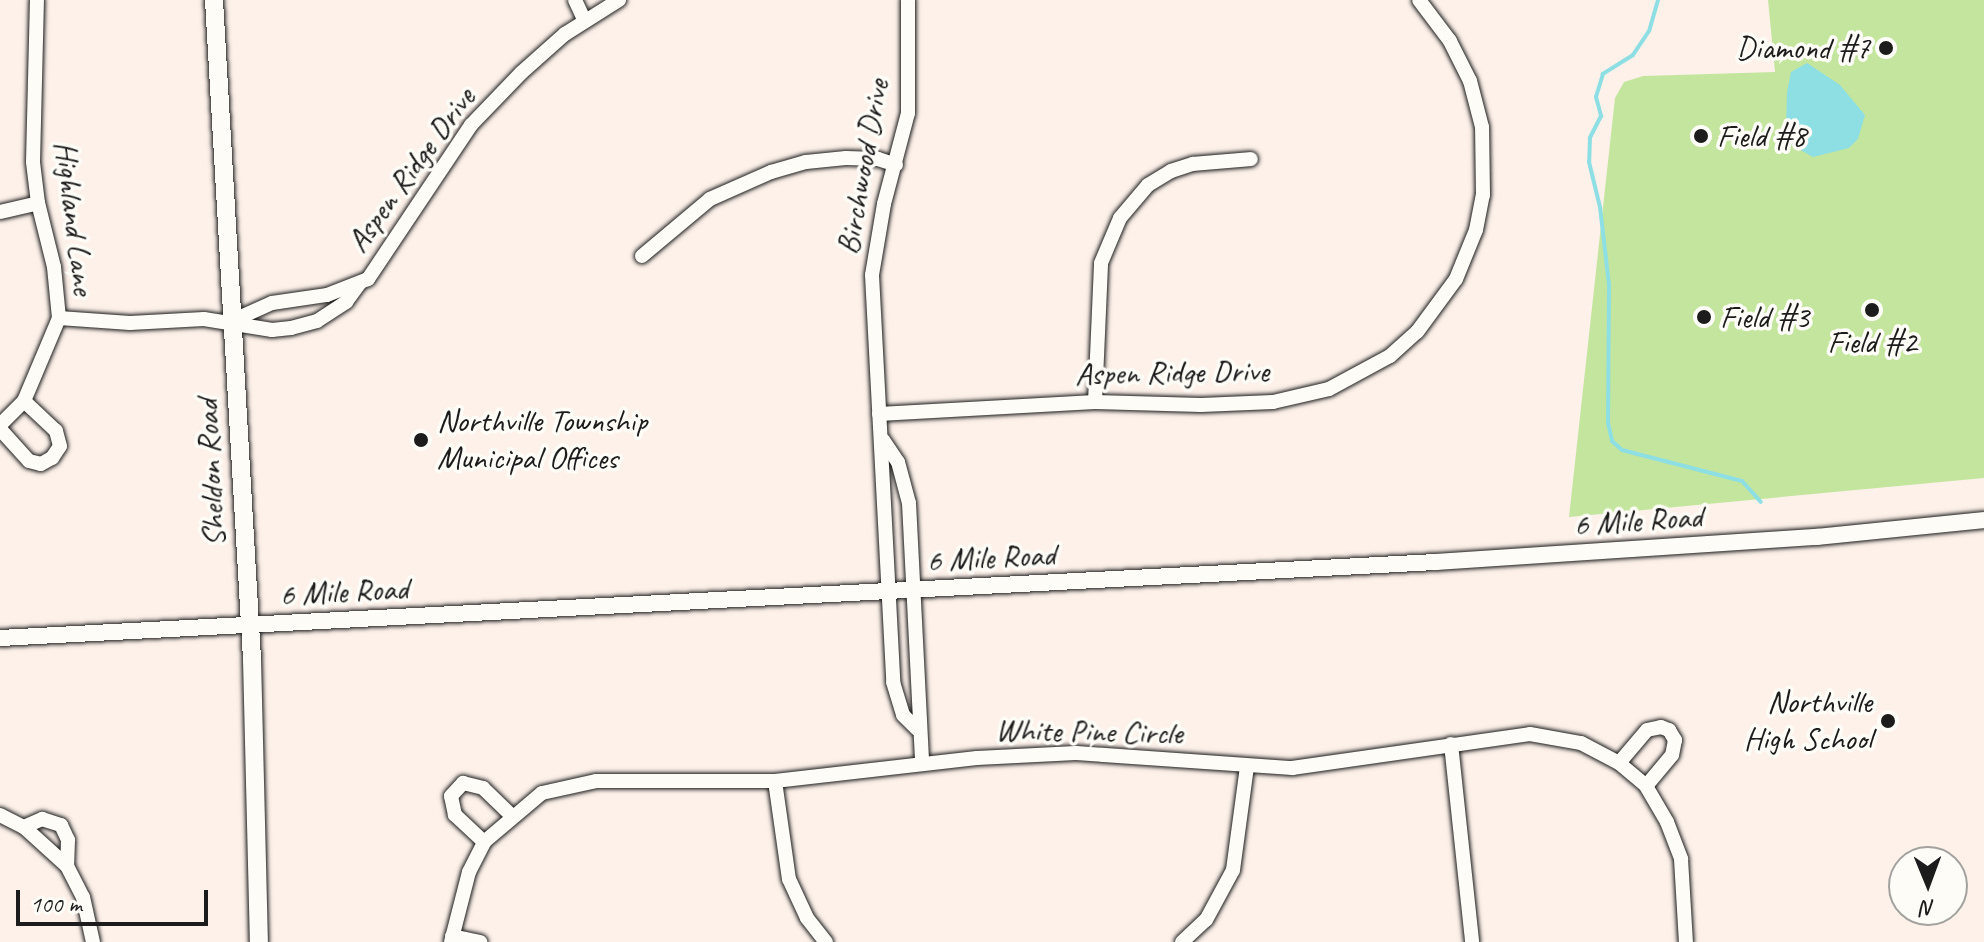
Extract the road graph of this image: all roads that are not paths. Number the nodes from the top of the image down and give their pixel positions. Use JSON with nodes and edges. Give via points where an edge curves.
{"nodes":[{"id":1,"x":37,"y":0,"type":"edge"},
{"id":2,"x":214,"y":0,"type":"edge"},
{"id":3,"x":575,"y":0,"type":"edge"},
{"id":4,"x":619,"y":0,"type":"edge"},
{"id":5,"x":908,"y":0,"type":"edge"},
{"id":6,"x":1419,"y":0,"type":"edge"},
{"id":7,"x":585,"y":21,"type":"junction"},
{"id":8,"x":1251,"y":159,"type":"dead end"},
{"id":9,"x":896,"y":165,"type":"junction"},
{"id":10,"x":38,"y":203,"type":"junction"},
{"id":11,"x":0,"y":212,"type":"edge"},
{"id":12,"x":642,"y":256,"type":"dead end"},
{"id":13,"x":360,"y":283,"type":"junction"},
{"id":14,"x":59,"y":318,"type":"junction"},
{"id":15,"x":232,"y":321,"type":"junction"},
{"id":16,"x":24,"y":401,"type":"junction"},
{"id":17,"x":1095,"y":402,"type":"junction"},
{"id":18,"x":879,"y":414,"type":"junction"},
{"id":19,"x":0,"y":427,"type":"edge"},
{"id":20,"x":883,"y":440,"type":"junction"},
{"id":21,"x":1984,"y":520,"type":"edge"},
{"id":22,"x":913,"y":590,"type":"junction"},
{"id":23,"x":887,"y":591,"type":"junction"},
{"id":24,"x":248,"y":626,"type":"junction"},
{"id":25,"x":0,"y":638,"type":"edge"},
{"id":26,"x":917,"y":729,"type":"junction"},
{"id":27,"x":1451,"y":744,"type":"junction"},
{"id":28,"x":1619,"y":763,"type":"junction"},
{"id":29,"x":922,"y":764,"type":"junction"},
{"id":30,"x":1247,"y":766,"type":"junction"},
{"id":31,"x":775,"y":781,"type":"junction"},
{"id":32,"x":1646,"y":786,"type":"junction"},
{"id":33,"x":0,"y":815,"type":"edge"},
{"id":34,"x":512,"y":816,"type":"junction"},
{"id":35,"x":24,"y":827,"type":"junction"},
{"id":36,"x":484,"y":842,"type":"junction"},
{"id":37,"x":67,"y":866,"type":"junction"},
{"id":38,"x":452,"y":939,"type":"edge"},
{"id":39,"x":93,"y":942,"type":"edge"},
{"id":40,"x":259,"y":942,"type":"edge"},
{"id":41,"x":480,"y":942,"type":"edge"},
{"id":42,"x":826,"y":942,"type":"edge"},
{"id":43,"x":1182,"y":942,"type":"edge"},
{"id":44,"x":1472,"y":942,"type":"edge"},
{"id":45,"x":1686,"y":942,"type":"edge"}],
"edges":[{"from":1,"to":10,"type":"street","name":"Highland Lane","via":[[33,162]]},
{"from":2,"to":15,"type":"main road","name":"Sheldon Road"},
{"from":3,"to":7,"type":"street"},
{"from":4,"to":7,"type":"street","name":"Aspen Ridge Drive"},
{"from":5,"to":9,"type":"street","name":"Birchwood Drive","via":[[908,113]]},
{"from":6,"to":17,"type":"street","name":"Aspen Ridge Drive","via":[[1450,41],[1470,81],[1485,162],[1476,230],[1456,279],[1432,315],[1379,364],[1309,394],[1273,402],[1201,405]]},
{"from":7,"to":13,"type":"street","name":"Aspen Ridge Drive","via":[[521,73],[471,125],[386,256]]},
{"from":8,"to":17,"type":"street","via":[[1171,171],[1148,185],[1120,218],[1101,263]]},
{"from":9,"to":12,"type":"street","via":[[846,158],[771,172],[710,199]]},
{"from":9,"to":18,"type":"street","name":"Birchwood Drive","via":[[872,275]]},
{"from":10,"to":11,"type":"street"},
{"from":10,"to":14,"type":"street","name":"Highland Lane","via":[[54,267]]},
{"from":13,"to":15,"type":"street","name":"Aspen Ridge Drive","via":[[327,295],[272,303]]},
{"from":13,"to":15,"type":"street","name":"Aspen Ridge Drive","via":[[346,302],[317,321],[272,330]]},
{"from":14,"to":15,"type":"street"},
{"from":14,"to":16,"type":"street","name":"Highland Lane"},
{"from":15,"to":24,"type":"main road","name":"Sheldon Road"},
{"from":16,"to":19,"type":"street","name":"Highland Lane"},
{"from":16,"to":19,"type":"street","via":[[56,431],[60,446],[52,458],[41,464],[29,461]]},
{"from":17,"to":18,"type":"street","name":"Aspen Ridge Drive"},
{"from":18,"to":20,"type":"street","name":"Birchwood Drive"},
{"from":20,"to":22,"type":"street","name":"Birchwood Drive","via":[[898,462],[909,503]]},
{"from":20,"to":23,"type":"street","name":"Birchwood Drive"},
{"from":21,"to":22,"type":"street","name":"6 Mile Road","via":[[1801,538]]},
{"from":22,"to":23,"type":"street","name":"6 Mile Road"},
{"from":22,"to":26,"type":"street","name":"Birchwood Drive","via":[[921,712]]},
{"from":23,"to":24,"type":"street","name":"6 Mile Road"},
{"from":23,"to":26,"type":"street","via":[[893,682],[903,715]]},
{"from":24,"to":25,"type":"street","name":"6 Mile Road"},
{"from":24,"to":40,"type":"main road","name":"Sheldon Road"},
{"from":26,"to":29,"type":"street"},
{"from":27,"to":28,"type":"street","name":"White Pine Circle","via":[[1510,735],[1552,736],[1581,743]]},
{"from":27,"to":30,"type":"street","name":"White Pine Circle","via":[[1292,768]]},
{"from":27,"to":44,"type":"street"},
{"from":28,"to":32,"type":"street","name":"White Pine Circle"},
{"from":28,"to":32,"type":"street","via":[[1647,730],[1669,730],[1675,740],[1672,755]]},
{"from":29,"to":30,"type":"street","name":"White Pine Circle","via":[[1076,753]]},
{"from":29,"to":31,"type":"street","name":"White Pine Circle"},
{"from":30,"to":43,"type":"street","via":[[1233,870],[1206,920]]},
{"from":31,"to":34,"type":"street","name":"White Pine Circle","via":[[596,781],[542,793]]},
{"from":31,"to":42,"type":"street","via":[[789,879],[807,918]]},
{"from":32,"to":45,"type":"street","name":"White Pine Circle","via":[[1681,859]]},
{"from":33,"to":35,"type":"street"},
{"from":34,"to":36,"type":"street","name":"White Pine Circle"},
{"from":34,"to":36,"type":"street","via":[[483,788],[463,783],[451,796],[455,815]]},
{"from":35,"to":37,"type":"street"},
{"from":35,"to":37,"type":"street","via":[[42,819],[61,825],[68,840]]},
{"from":36,"to":38,"type":"street","name":"White Pine Circle","via":[[469,872]]},
{"from":37,"to":39,"type":"street","via":[[83,897]]},
{"from":38,"to":41,"type":"street"}]}
